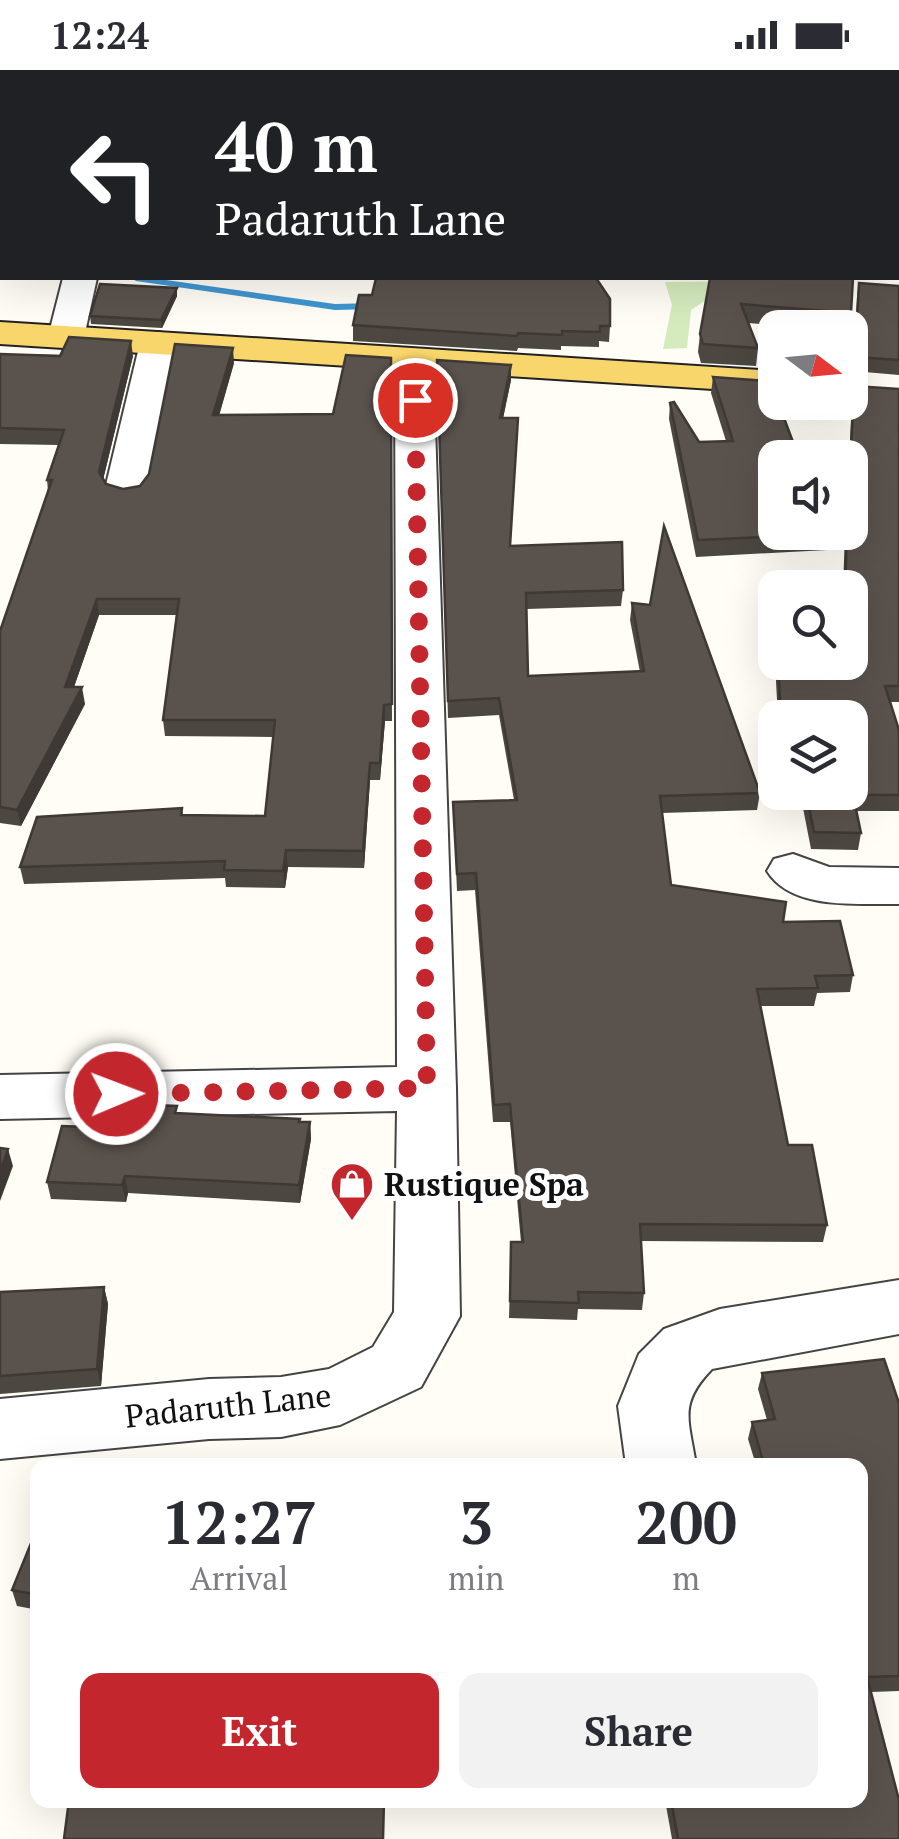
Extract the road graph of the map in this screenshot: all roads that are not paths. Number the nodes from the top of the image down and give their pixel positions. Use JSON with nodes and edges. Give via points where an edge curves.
{"nodes":[{"id":1,"x":80,"y":280,"type":"edge"},
{"id":2,"x":0,"y":333,"type":"edge"},
{"id":3,"x":66,"y":337,"type":"junction"},
{"id":4,"x":158,"y":343,"type":"junction"},
{"id":5,"x":414,"y":361,"type":"junction"},
{"id":6,"x":758,"y":381,"type":"edge"},
{"id":7,"x":126,"y":489,"type":"edge"},
{"id":8,"x":792,"y":871,"type":"dead end"},
{"id":9,"x":899,"y":886,"type":"edge"},
{"id":10,"x":427,"y":1088,"type":"junction"},
{"id":11,"x":0,"y":1097,"type":"edge"},
{"id":12,"x":899,"y":1307,"type":"edge"},
{"id":13,"x":0,"y":1429,"type":"edge"},
{"id":14,"x":660,"y":1458,"type":"edge"}],
"edges":[{"from":1,"to":3,"type":"street"},
{"from":2,"to":3,"type":"main road"},
{"from":3,"to":4,"type":"main road"},
{"from":4,"to":5,"type":"main road"},
{"from":4,"to":7,"type":"street"},
{"from":5,"to":6,"type":"main road"},
{"from":5,"to":10,"type":"street","name":"Padaruth Lane"},
{"from":8,"to":9,"type":"street","via":[[822,884]]},
{"from":10,"to":11,"type":"street"},
{"from":10,"to":13,"type":"street","name":"Padaruth Lane","via":[[426,1316],[397,1367],[340,1396],[281,1407]]},
{"from":12,"to":14,"type":"street","via":[[720,1337],[688,1349],[663,1374],[652,1406]]}]}
